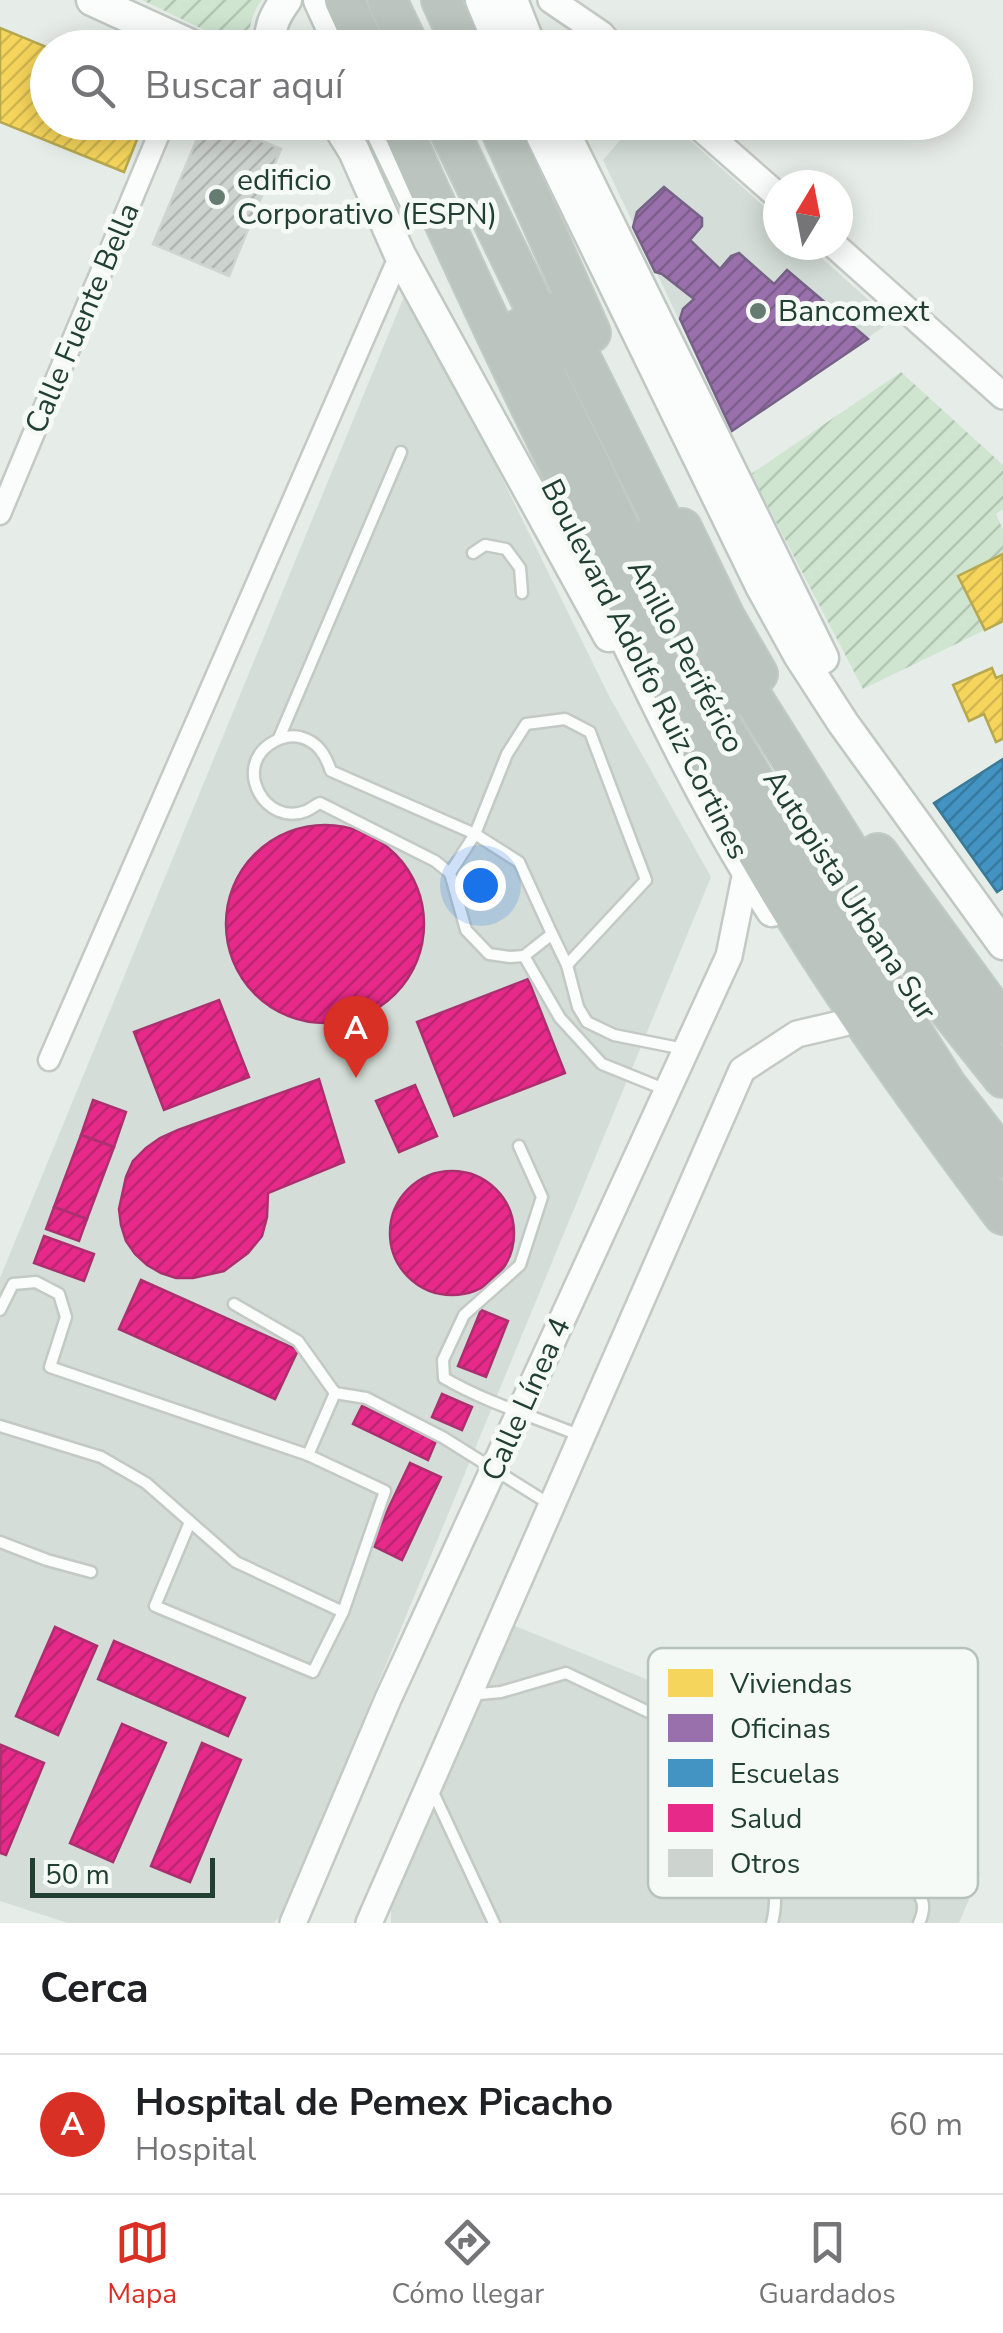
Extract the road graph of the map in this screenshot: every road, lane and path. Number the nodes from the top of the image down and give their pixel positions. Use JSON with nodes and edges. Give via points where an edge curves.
{"nodes":[{"id":1,"x":92,"y":0,"type":"edge"},
{"id":2,"x":286,"y":0,"type":"edge"},
{"id":3,"x":320,"y":0,"type":"edge"},
{"id":4,"x":344,"y":0,"type":"edge"},
{"id":5,"x":364,"y":0,"type":"edge"},
{"id":6,"x":388,"y":0,"type":"edge"},
{"id":7,"x":413,"y":0,"type":"edge"},
{"id":8,"x":441,"y":0,"type":"edge"},
{"id":9,"x":512,"y":0,"type":"edge"},
{"id":10,"x":551,"y":0,"type":"edge"},
{"id":11,"x":158,"y":30,"type":"edge"},
{"id":12,"x":271,"y":30,"type":"edge"},
{"id":13,"x":333,"y":30,"type":"edge"},
{"id":14,"x":358,"y":30,"type":"edge"},
{"id":15,"x":378,"y":30,"type":"edge"},
{"id":16,"x":402,"y":30,"type":"edge"},
{"id":17,"x":464,"y":30,"type":"edge"},
{"id":18,"x":467,"y":30,"type":"edge"},
{"id":19,"x":524,"y":30,"type":"edge"},
{"id":20,"x":595,"y":30,"type":"edge"},
{"id":21,"x":156,"y":140,"type":"edge"},
{"id":22,"x":347,"y":140,"type":"edge"},
{"id":23,"x":386,"y":140,"type":"edge"},
{"id":24,"x":407,"y":140,"type":"edge"},
{"id":25,"x":431,"y":140,"type":"edge"},
{"id":26,"x":453,"y":140,"type":"edge"},
{"id":27,"x":477,"y":140,"type":"edge"},
{"id":28,"x":504,"y":140,"type":"edge"},
{"id":29,"x":544,"y":140,"type":"edge"},
{"id":30,"x":570,"y":140,"type":"edge"},
{"id":31,"x":714,"y":140,"type":"edge"},
{"id":32,"x":763,"y":183,"type":"edge"},
{"id":33,"x":400,"y":255,"type":"junction"},
{"id":34,"x":851,"y":260,"type":"edge"},
{"id":35,"x":1003,"y":396,"type":"edge"},
{"id":36,"x":402,"y":452,"type":"dead end"},
{"id":37,"x":0,"y":514,"type":"edge"},
{"id":38,"x":473,"y":554,"type":"dead end"},
{"id":39,"x":522,"y":593,"type":"dead end"},
{"id":40,"x":280,"y":738,"type":"junction"},
{"id":41,"x":675,"y":744,"type":"junction"},
{"id":42,"x":905,"y":806,"type":"junction"},
{"id":43,"x":475,"y":834,"type":"junction"},
{"id":44,"x":746,"y":872,"type":"junction"},
{"id":45,"x":450,"y":873,"type":"junction"},
{"id":46,"x":552,"y":934,"type":"junction"},
{"id":47,"x":1003,"y":944,"type":"edge"},
{"id":48,"x":524,"y":956,"type":"junction"},
{"id":49,"x":567,"y":966,"type":"junction"},
{"id":50,"x":578,"y":1007,"type":"junction"},
{"id":51,"x":560,"y":1018,"type":"junction"},
{"id":52,"x":844,"y":1023,"type":"junction"},
{"id":53,"x":1003,"y":1024,"type":"edge"},
{"id":54,"x":684,"y":1050,"type":"junction"},
{"id":55,"x":50,"y":1060,"type":"dead end"},
{"id":56,"x":1003,"y":1078,"type":"edge"},
{"id":57,"x":666,"y":1090,"type":"junction"},
{"id":58,"x":1003,"y":1122,"type":"edge"},
{"id":59,"x":519,"y":1146,"type":"dead end"},
{"id":60,"x":1003,"y":1158,"type":"edge"},
{"id":61,"x":1003,"y":1215,"type":"edge"},
{"id":62,"x":1003,"y":1232,"type":"edge"},
{"id":63,"x":234,"y":1304,"type":"dead end"},
{"id":64,"x":0,"y":1310,"type":"edge"},
{"id":65,"x":335,"y":1393,"type":"junction"},
{"id":66,"x":521,"y":1411,"type":"junction"},
{"id":67,"x":0,"y":1426,"type":"edge"},
{"id":68,"x":582,"y":1436,"type":"junction"},
{"id":69,"x":308,"y":1456,"type":"junction"},
{"id":70,"x":494,"y":1470,"type":"junction"},
{"id":71,"x":552,"y":1506,"type":"junction"},
{"id":72,"x":190,"y":1522,"type":"junction"},
{"id":73,"x":0,"y":1542,"type":"edge"},
{"id":74,"x":91,"y":1572,"type":"dead end"},
{"id":75,"x":343,"y":1612,"type":"junction"},
{"id":76,"x":468,"y":1696,"type":"junction"},
{"id":77,"x":648,"y":1711,"type":"edge"},
{"id":78,"x":430,"y":1784,"type":"junction"},
{"id":79,"x":776,"y":1898,"type":"edge"},
{"id":80,"x":922,"y":1898,"type":"edge"},
{"id":81,"x":293,"y":1923,"type":"edge"},
{"id":82,"x":368,"y":1923,"type":"edge"},
{"id":83,"x":494,"y":1923,"type":"edge"},
{"id":84,"x":772,"y":1923,"type":"edge"},
{"id":85,"x":919,"y":1923,"type":"edge"}],
"edges":[{"from":1,"to":11,"type":"main road"},
{"from":2,"to":12,"type":"main road"},
{"from":3,"to":13,"type":"main road"},
{"from":4,"to":14,"type":"highway"},
{"from":5,"to":15,"type":"highway"},
{"from":6,"to":16,"type":"highway"},
{"from":7,"to":17,"type":"highway"},
{"from":8,"to":18,"type":"highway"},
{"from":9,"to":19,"type":"main road"},
{"from":10,"to":20,"type":"street"},
{"from":21,"to":37,"type":"street","name":"Calle Fuente Bella"},
{"from":22,"to":33,"type":"main road"},
{"from":23,"to":41,"type":"main road","name":"Boulevard Adolfo Ruiz Cortines"},
{"from":24,"to":61,"type":"highway","via":[[614,577],[754,849],[841,988]]},
{"from":25,"to":60,"type":"highway","name":"Anillo Periférico","via":[[703,697],[947,1086]]},
{"from":26,"to":58,"type":"highway","name":"Autopista Urbana Sur","via":[[738,719],[974,1090]]},
{"from":27,"to":56,"type":"highway","name":"Autopista Urbana Sur","via":[[746,687],[951,1013]]},
{"from":28,"to":53,"type":"highway","name":"Anillo Periférico","via":[[726,617],[801,748]]},
{"from":29,"to":42,"type":"main road","via":[[761,586],[843,723]]},
{"from":30,"to":42,"type":"main road","via":[[838,688]]},
{"from":31,"to":32,"type":"street"},
{"from":33,"to":41,"type":"main road"},
{"from":33,"to":55,"type":"street"},
{"from":34,"to":35,"type":"street"},
{"from":36,"to":40,"type":"lane"},
{"from":38,"to":39,"type":"lane","via":[[485,545],[506,549],[520,568]]},
{"from":40,"to":43,"type":"lane","via":[[313,742],[331,770]]},
{"from":40,"to":45,"type":"lane","via":[[255,762],[253,780],[272,808],[305,812],[320,802]]},
{"from":41,"to":44,"type":"main road","name":"Boulevard Adolfo Ruiz Cortines"},
{"from":42,"to":47,"type":"main road"},
{"from":43,"to":45,"type":"lane"},
{"from":43,"to":46,"type":"lane","via":[[518,862]]},
{"from":43,"to":49,"type":"lane","via":[[506,754],[526,724],[566,719],[590,732],[646,880]]},
{"from":44,"to":52,"type":"main road","name":"Boulevard Adolfo Ruiz Cortines"},
{"from":44,"to":54,"type":"street","name":"Calle Línea 4","via":[[729,956]]},
{"from":45,"to":48,"type":"lane","via":[[466,930],[489,954]]},
{"from":46,"to":48,"type":"lane"},
{"from":46,"to":49,"type":"lane"},
{"from":48,"to":51,"type":"lane"},
{"from":49,"to":50,"type":"lane"},
{"from":50,"to":51,"type":"lane"},
{"from":50,"to":54,"type":"lane","via":[[587,1022],[614,1036]]},
{"from":51,"to":57,"type":"lane","via":[[602,1064]]},
{"from":52,"to":62,"type":"main road","name":"Boulevard Adolfo Ruiz Cortines"},
{"from":52,"to":68,"type":"street","via":[[797,1034],[742,1070]]},
{"from":54,"to":57,"type":"street","name":"Calle Línea 4"},
{"from":57,"to":66,"type":"street","name":"Calle Línea 4"},
{"from":59,"to":66,"type":"lane","via":[[542,1197],[520,1265],[464,1315],[444,1360],[444,1378]]},
{"from":63,"to":65,"type":"lane","via":[[298,1341]]},
{"from":64,"to":69,"type":"lane","via":[[13,1284],[36,1282],[58,1294],[66,1317],[50,1366]]},
{"from":65,"to":69,"type":"lane"},
{"from":65,"to":70,"type":"lane","via":[[366,1398]]},
{"from":66,"to":68,"type":"lane"},
{"from":66,"to":70,"type":"street","name":"Calle Línea 4"},
{"from":67,"to":72,"type":"lane","via":[[102,1457],[146,1482]]},
{"from":68,"to":71,"type":"street"},
{"from":69,"to":75,"type":"lane","via":[[385,1491]]},
{"from":70,"to":71,"type":"lane"},
{"from":70,"to":81,"type":"street","name":"Calle Línea 4"},
{"from":71,"to":76,"type":"street"},
{"from":72,"to":75,"type":"lane","via":[[236,1562]]},
{"from":72,"to":75,"type":"lane","via":[[155,1606],[313,1672]]},
{"from":73,"to":74,"type":"lane"},
{"from":76,"to":77,"type":"lane","via":[[566,1672]]},
{"from":76,"to":78,"type":"street"},
{"from":78,"to":82,"type":"street"},
{"from":78,"to":83,"type":"lane"},
{"from":79,"to":84,"type":"lane"},
{"from":80,"to":85,"type":"lane"}]}
